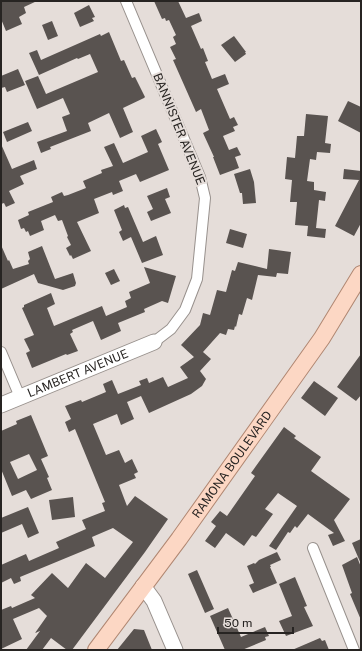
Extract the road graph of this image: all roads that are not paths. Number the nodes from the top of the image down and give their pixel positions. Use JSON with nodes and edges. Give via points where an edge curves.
{"nodes":[{"id":1,"x":126,"y":1,"type":"edge"},
{"id":2,"x":361,"y":274,"type":"edge"},
{"id":3,"x":154,"y":342,"type":"joint"},
{"id":4,"x":1,"y":352,"type":"edge"},
{"id":5,"x":20,"y":397,"type":"junction"},
{"id":6,"x":1,"y":405,"type":"edge"},
{"id":7,"x":313,"y":548,"type":"dead end"},
{"id":8,"x":143,"y":586,"type":"junction"},
{"id":9,"x":96,"y":650,"type":"edge"},
{"id":10,"x":175,"y":650,"type":"edge"},
{"id":11,"x":354,"y":650,"type":"edge"}],
"edges":[{"from":1,"to":3,"type":"street","name":"BANNISTER AVENUE","via":[[200,177],[205,198],[197,279],[185,310],[171,329]]},
{"from":2,"to":8,"type":"main road","name":"RAMONA BOULEVARD","via":[[318,344]]},
{"from":3,"to":5,"type":"street","name":"LAMBERT AVENUE"},
{"from":4,"to":5,"type":"street"},
{"from":5,"to":6,"type":"street","name":"LAMBERT AVENUE"},
{"from":7,"to":11,"type":"street"},
{"from":8,"to":9,"type":"main road","name":"RAMONA BOULEVARD"},
{"from":8,"to":10,"type":"street","via":[[154,601]]}]}
